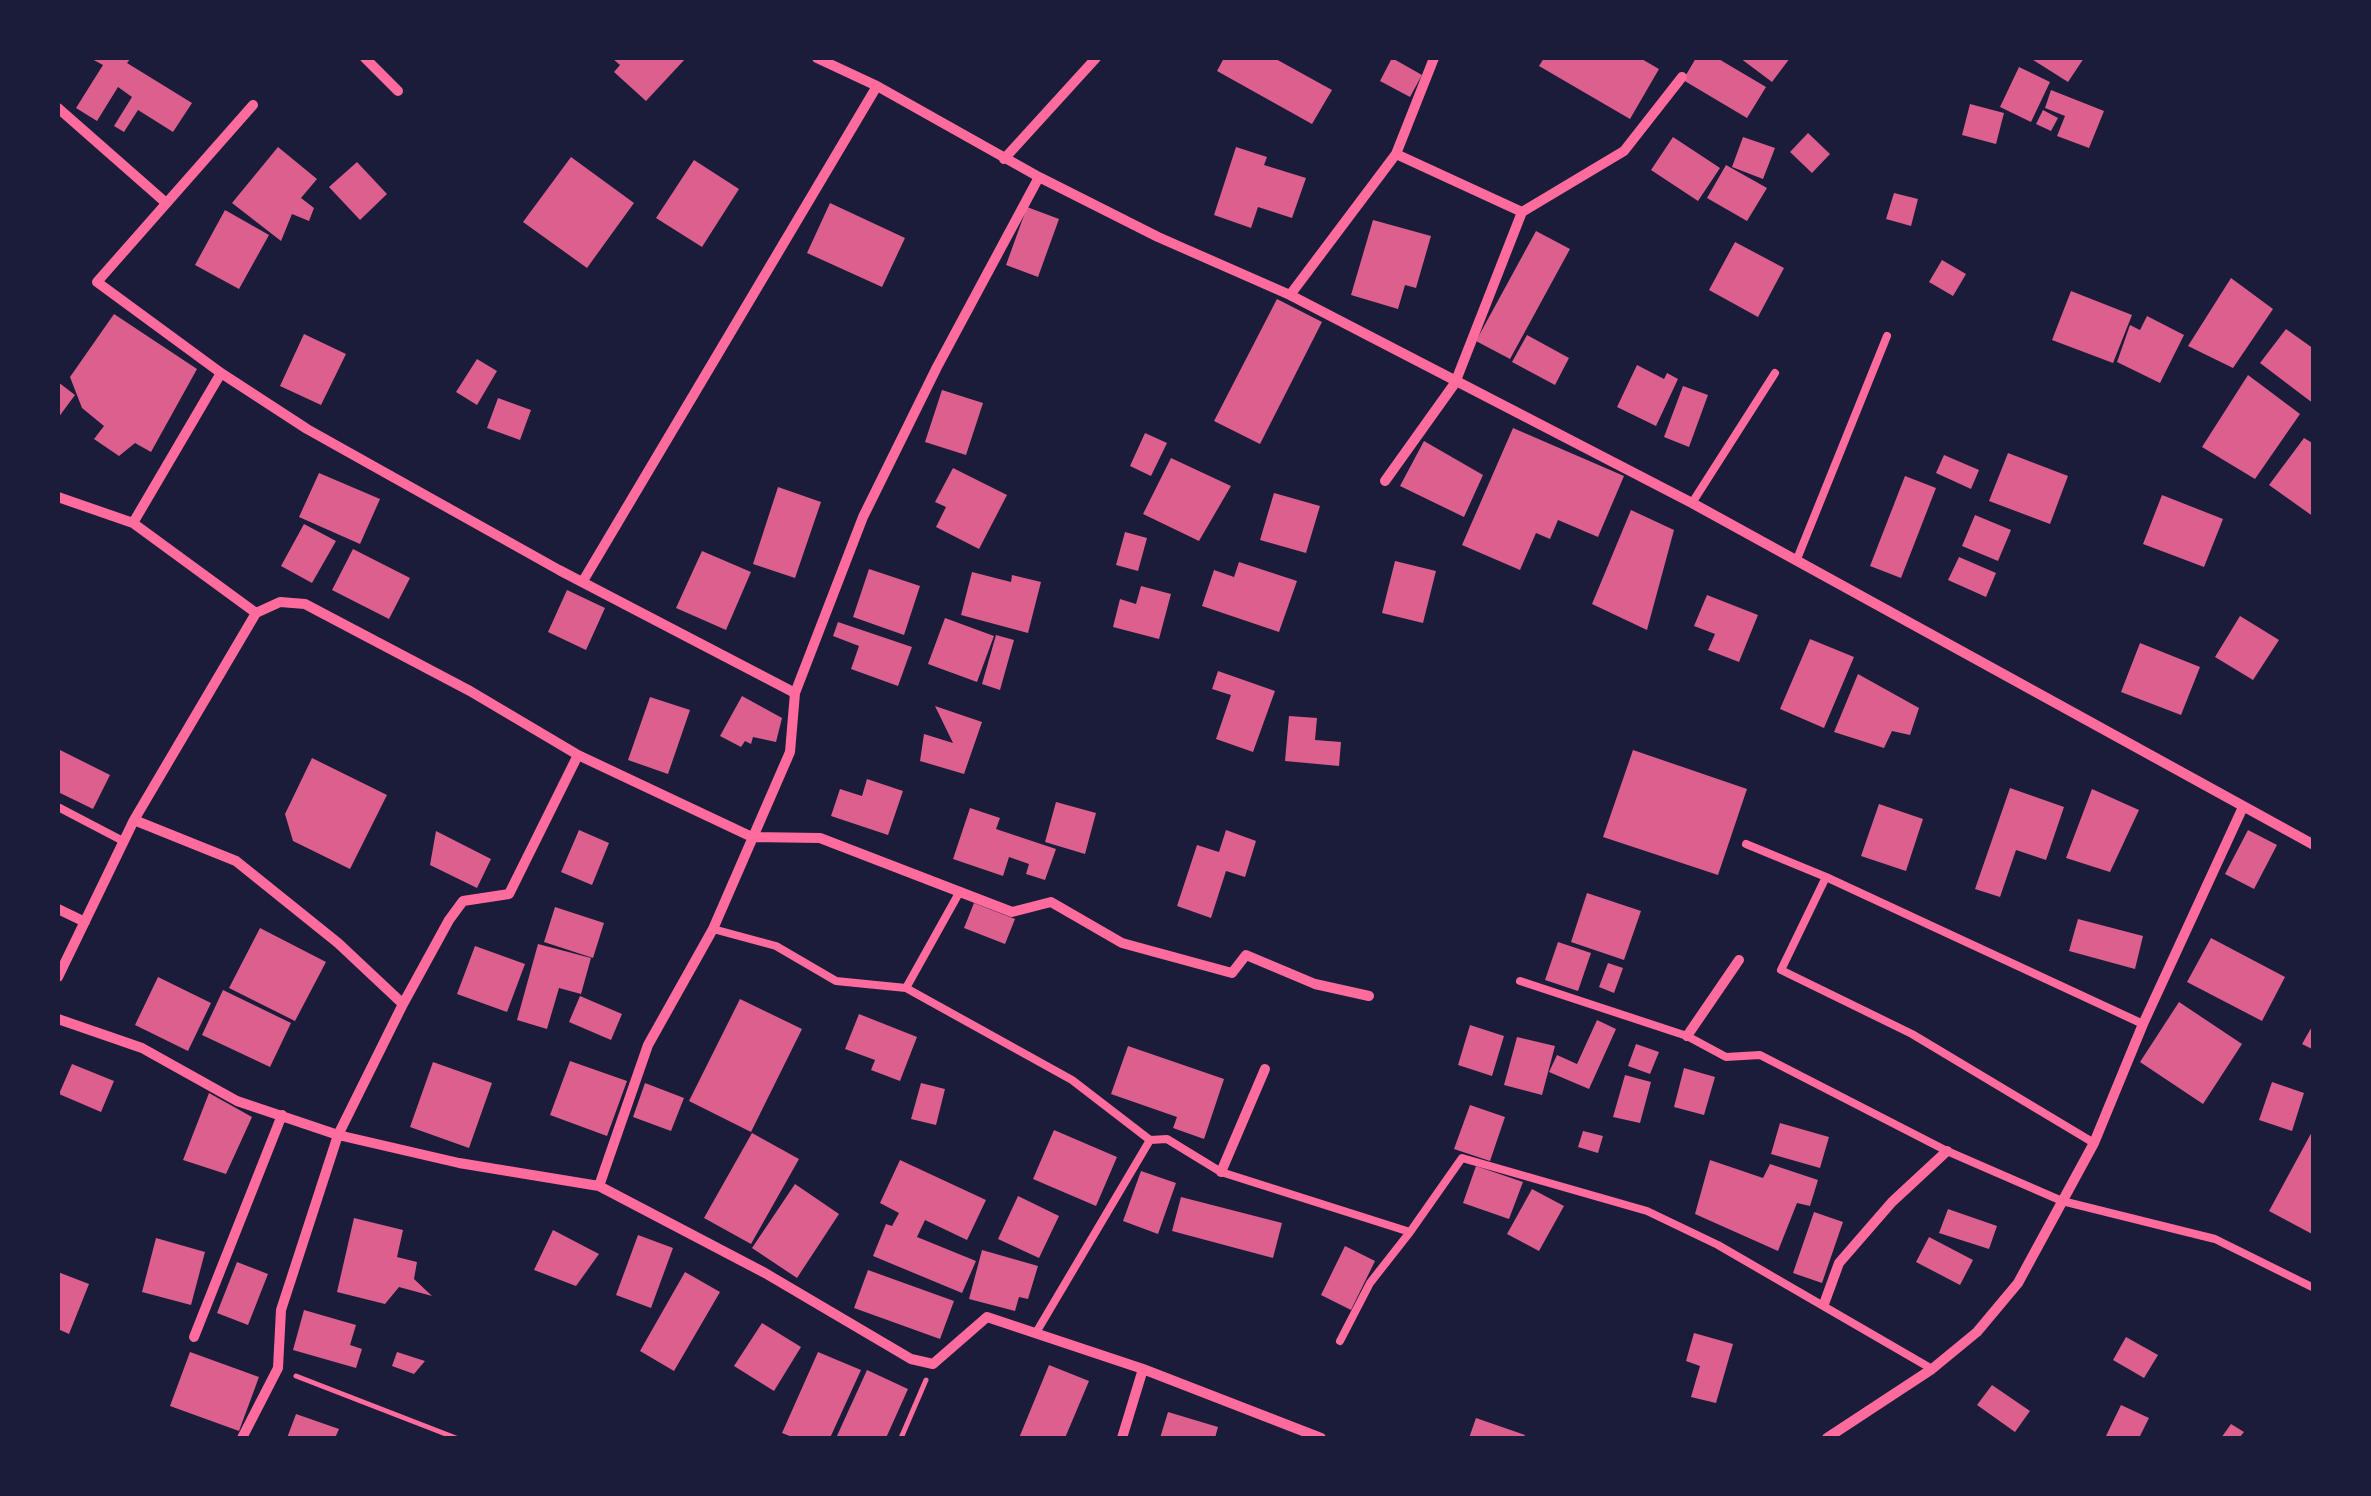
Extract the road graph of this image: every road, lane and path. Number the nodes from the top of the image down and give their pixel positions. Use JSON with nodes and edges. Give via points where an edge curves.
{"nodes":[{"id":1,"x":365,"y":58,"type":"edge"},
{"id":2,"x":817,"y":58,"type":"edge"},
{"id":3,"x":1096,"y":58,"type":"edge"},
{"id":4,"x":1434,"y":58,"type":"edge"},
{"id":5,"x":1682,"y":77,"type":"dead end"},
{"id":6,"x":877,"y":86,"type":"junction"},
{"id":7,"x":398,"y":91,"type":"dead end"},
{"id":8,"x":253,"y":105,"type":"dead end"},
{"id":9,"x":58,"y":108,"type":"edge"},
{"id":10,"x":1396,"y":154,"type":"junction"},
{"id":11,"x":1004,"y":159,"type":"junction"},
{"id":12,"x":1039,"y":177,"type":"junction"},
{"id":13,"x":165,"y":202,"type":"junction"},
{"id":14,"x":1522,"y":212,"type":"junction"},
{"id":15,"x":1290,"y":295,"type":"junction"},
{"id":16,"x":1887,"y":336,"type":"dead end"},
{"id":17,"x":220,"y":374,"type":"junction"},
{"id":18,"x":1774,"y":374,"type":"dead end"},
{"id":19,"x":1455,"y":383,"type":"junction"},
{"id":20,"x":1385,"y":480,"type":"dead end"},
{"id":21,"x":58,"y":497,"type":"edge"},
{"id":22,"x":1692,"y":504,"type":"junction"},
{"id":23,"x":134,"y":523,"type":"junction"},
{"id":24,"x":1797,"y":559,"type":"junction"},
{"id":25,"x":582,"y":581,"type":"junction"},
{"id":26,"x":256,"y":613,"type":"junction"},
{"id":27,"x":795,"y":693,"type":"junction"},
{"id":28,"x":578,"y":754,"type":"junction"},
{"id":29,"x":58,"y":807,"type":"edge"},
{"id":30,"x":2243,"y":807,"type":"junction"},
{"id":31,"x":134,"y":820,"type":"junction"},
{"id":32,"x":752,"y":837,"type":"junction"},
{"id":33,"x":122,"y":841,"type":"junction"},
{"id":34,"x":1746,"y":844,"type":"dead end"},
{"id":35,"x":2314,"y":845,"type":"edge"},
{"id":36,"x":1826,"y":877,"type":"junction"},
{"id":37,"x":959,"y":893,"type":"junction"},
{"id":38,"x":58,"y":909,"type":"edge"},
{"id":39,"x":85,"y":922,"type":"junction"},
{"id":40,"x":714,"y":929,"type":"junction"},
{"id":41,"x":1738,"y":960,"type":"dead end"},
{"id":42,"x":58,"y":977,"type":"edge"},
{"id":43,"x":1520,"y":981,"type":"dead end"},
{"id":44,"x":906,"y":988,"type":"junction"},
{"id":45,"x":1370,"y":996,"type":"dead end"},
{"id":46,"x":403,"y":1004,"type":"junction"},
{"id":47,"x":58,"y":1019,"type":"edge"},
{"id":48,"x":2143,"y":1024,"type":"junction"},
{"id":49,"x":1688,"y":1036,"type":"junction"},
{"id":50,"x":1266,"y":1068,"type":"dead end"},
{"id":51,"x":282,"y":1115,"type":"junction"},
{"id":52,"x":338,"y":1135,"type":"junction"},
{"id":53,"x":1150,"y":1140,"type":"junction"},
{"id":54,"x":2094,"y":1143,"type":"junction"},
{"id":55,"x":1947,"y":1151,"type":"junction"},
{"id":56,"x":1221,"y":1172,"type":"junction"},
{"id":57,"x":599,"y":1186,"type":"junction"},
{"id":58,"x":2062,"y":1201,"type":"junction"},
{"id":59,"x":1410,"y":1232,"type":"junction"},
{"id":60,"x":2314,"y":1288,"type":"edge"},
{"id":61,"x":1824,"y":1304,"type":"junction"},
{"id":62,"x":1036,"y":1331,"type":"junction"},
{"id":63,"x":194,"y":1337,"type":"dead end"},
{"id":64,"x":1340,"y":1341,"type":"dead end"},
{"id":65,"x":933,"y":1364,"type":"junction"},
{"id":66,"x":278,"y":1368,"type":"junction"},
{"id":67,"x":1932,"y":1368,"type":"junction"},
{"id":68,"x":1143,"y":1369,"type":"junction"},
{"id":69,"x":242,"y":1438,"type":"edge"},
{"id":70,"x":456,"y":1438,"type":"edge"},
{"id":71,"x":901,"y":1438,"type":"edge"},
{"id":72,"x":1122,"y":1438,"type":"edge"},
{"id":73,"x":1321,"y":1438,"type":"edge"},
{"id":74,"x":1827,"y":1438,"type":"edge"}],
"edges":[{"from":1,"to":7,"type":"street"},
{"from":2,"to":6,"type":"street"},
{"from":3,"to":11,"type":"street"},
{"from":4,"to":10,"type":"street"},
{"from":5,"to":14,"type":"street","via":[[1624,151]]},
{"from":6,"to":11,"type":"street"},
{"from":6,"to":25,"type":"street"},
{"from":8,"to":13,"type":"street"},
{"from":9,"to":13,"type":"street"},
{"from":10,"to":14,"type":"street"},
{"from":10,"to":15,"type":"street"},
{"from":11,"to":12,"type":"street"},
{"from":12,"to":15,"type":"street"},
{"from":12,"to":27,"type":"street","via":[[863,517]]},
{"from":13,"to":17,"type":"street","via":[[97,282]]},
{"from":14,"to":19,"type":"street"},
{"from":15,"to":19,"type":"street"},
{"from":16,"to":24,"type":"lane"},
{"from":17,"to":23,"type":"street"},
{"from":17,"to":25,"type":"street"},
{"from":18,"to":22,"type":"lane"},
{"from":19,"to":20,"type":"street"},
{"from":19,"to":22,"type":"street"},
{"from":21,"to":23,"type":"street"},
{"from":22,"to":24,"type":"street"},
{"from":23,"to":26,"type":"street"},
{"from":24,"to":30,"type":"street"},
{"from":25,"to":27,"type":"street"},
{"from":26,"to":28,"type":"street","via":[[280,602],[305,604]]},
{"from":26,"to":31,"type":"street"},
{"from":27,"to":32,"type":"street","via":[[790,752]]},
{"from":28,"to":32,"type":"street"},
{"from":28,"to":46,"type":"street","via":[[510,894],[463,901]]},
{"from":29,"to":33,"type":"lane"},
{"from":30,"to":35,"type":"street"},
{"from":30,"to":48,"type":"street"},
{"from":31,"to":33,"type":"street"},
{"from":31,"to":46,"type":"street","via":[[236,861]]},
{"from":32,"to":37,"type":"street","via":[[820,838]]},
{"from":32,"to":40,"type":"street"},
{"from":33,"to":39,"type":"street"},
{"from":34,"to":36,"type":"lane"},
{"from":36,"to":48,"type":"lane"},
{"from":36,"to":54,"type":"lane","via":[[1781,970],[1912,1034]]},
{"from":37,"to":44,"type":"lane"},
{"from":37,"to":45,"type":"street","via":[[1012,912],[1051,902],[1122,943],[1232,973],[1246,954],[1315,984]]},
{"from":38,"to":39,"type":"street"},
{"from":39,"to":42,"type":"street"},
{"from":40,"to":44,"type":"lane","via":[[776,946],[836,981]]},
{"from":40,"to":57,"type":"street","via":[[648,1045]]},
{"from":41,"to":49,"type":"street"},
{"from":43,"to":49,"type":"lane"},
{"from":44,"to":53,"type":"lane","via":[[1072,1080]]},
{"from":46,"to":52,"type":"street"},
{"from":47,"to":51,"type":"street","via":[[142,1048],[237,1101]]},
{"from":48,"to":54,"type":"street"},
{"from":49,"to":55,"type":"lane","via":[[1726,1057],[1760,1055]]},
{"from":50,"to":56,"type":"street"},
{"from":51,"to":52,"type":"street"},
{"from":51,"to":63,"type":"street"},
{"from":52,"to":57,"type":"street"},
{"from":52,"to":66,"type":"street","via":[[281,1310]]},
{"from":53,"to":56,"type":"lane","via":[[1166,1139]]},
{"from":53,"to":62,"type":"lane"},
{"from":54,"to":58,"type":"street"},
{"from":55,"to":58,"type":"lane"},
{"from":55,"to":61,"type":"street","via":[[1839,1262]]},
{"from":56,"to":59,"type":"lane"},
{"from":57,"to":65,"type":"street","via":[[910,1358]]},
{"from":58,"to":60,"type":"lane","via":[[2215,1240]]},
{"from":58,"to":67,"type":"street","via":[[2018,1283],[1977,1332]]},
{"from":59,"to":61,"type":"lane","via":[[1462,1158],[1647,1211]]},
{"from":59,"to":64,"type":"lane","via":[[1370,1283]]},
{"from":61,"to":67,"type":"lane"},
{"from":62,"to":65,"type":"street","via":[[987,1317]]},
{"from":62,"to":68,"type":"street"},
{"from":65,"to":71,"type":"path"},
{"from":66,"to":69,"type":"street"},
{"from":66,"to":70,"type":"path"},
{"from":67,"to":74,"type":"street"},
{"from":68,"to":72,"type":"street"},
{"from":68,"to":73,"type":"street"}]}
